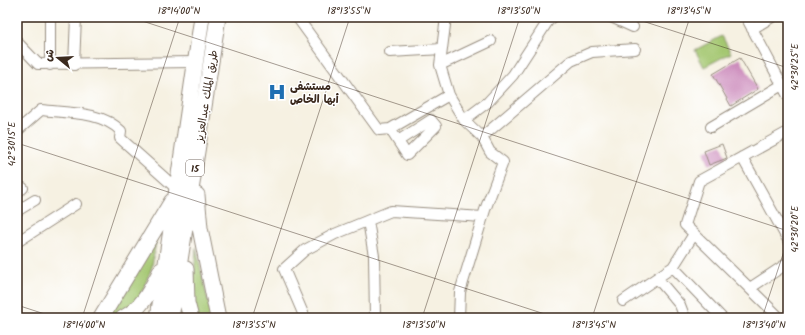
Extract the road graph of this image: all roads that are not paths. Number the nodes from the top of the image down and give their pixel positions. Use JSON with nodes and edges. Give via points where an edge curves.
{"nodes":[{"id":1,"x":50,"y":17,"type":"edge"},
{"id":2,"x":76,"y":17,"type":"edge"},
{"id":3,"x":202,"y":17,"type":"edge"},
{"id":4,"x":218,"y":17,"type":"edge"},
{"id":5,"x":297,"y":17,"type":"edge"},
{"id":6,"x":446,"y":17,"type":"edge"},
{"id":7,"x":553,"y":17,"type":"edge"},
{"id":8,"x":611,"y":17,"type":"edge"},
{"id":9,"x":746,"y":17,"type":"edge"},
{"id":10,"x":772,"y":17,"type":"edge"},
{"id":11,"x":632,"y":27,"type":"dead end"},
{"id":12,"x":752,"y":29,"type":"junction"},
{"id":13,"x":491,"y":41,"type":"dead end"},
{"id":14,"x":17,"y":42,"type":"edge"},
{"id":15,"x":442,"y":49,"type":"junction"},
{"id":16,"x":634,"y":49,"type":"dead end"},
{"id":17,"x":390,"y":52,"type":"dead end"},
{"id":18,"x":195,"y":62,"type":"junction"},
{"id":19,"x":50,"y":65,"type":"junction"},
{"id":20,"x":74,"y":65,"type":"junction"},
{"id":21,"x":440,"y":65,"type":"junction"},
{"id":22,"x":786,"y":89,"type":"edge"},
{"id":23,"x":449,"y":95,"type":"junction"},
{"id":24,"x":464,"y":120,"type":"junction"},
{"id":25,"x":711,"y":127,"type":"dead end"},
{"id":26,"x":390,"y":129,"type":"junction"},
{"id":27,"x":17,"y":131,"type":"edge"},
{"id":28,"x":788,"y":132,"type":"edge"},
{"id":29,"x":482,"y":137,"type":"junction"},
{"id":30,"x":398,"y":141,"type":"dead end"},
{"id":31,"x":742,"y":157,"type":"junction"},
{"id":32,"x":195,"y":170,"type":"junction"},
{"id":33,"x":176,"y":191,"type":"junction"},
{"id":34,"x":35,"y":200,"type":"dead end"},
{"id":35,"x":76,"y":204,"type":"dead end"},
{"id":36,"x":17,"y":211,"type":"edge"},
{"id":37,"x":483,"y":217,"type":"junction"},
{"id":38,"x":368,"y":221,"type":"junction"},
{"id":39,"x":694,"y":234,"type":"junction"},
{"id":40,"x":185,"y":238,"type":"junction"},
{"id":41,"x":18,"y":240,"type":"edge"},
{"id":42,"x":788,"y":240,"type":"edge"},
{"id":43,"x":167,"y":256,"type":"junction"},
{"id":44,"x":788,"y":263,"type":"edge"},
{"id":45,"x":673,"y":267,"type":"junction"},
{"id":46,"x":657,"y":278,"type":"junction"},
{"id":47,"x":750,"y":288,"type":"junction"},
{"id":48,"x":623,"y":301,"type":"dead end"},
{"id":49,"x":718,"y":317,"type":"edge"},
{"id":50,"x":101,"y":318,"type":"edge"},
{"id":51,"x":123,"y":318,"type":"edge"},
{"id":52,"x":158,"y":318,"type":"edge"},
{"id":53,"x":171,"y":318,"type":"edge"},
{"id":54,"x":191,"y":318,"type":"edge"},
{"id":55,"x":218,"y":318,"type":"edge"},
{"id":56,"x":305,"y":318,"type":"edge"},
{"id":57,"x":375,"y":318,"type":"edge"},
{"id":58,"x":459,"y":318,"type":"edge"},
{"id":59,"x":685,"y":318,"type":"edge"},
{"id":60,"x":780,"y":318,"type":"edge"}],
"edges":[{"from":1,"to":19,"type":"street"},
{"from":2,"to":20,"type":"street"},
{"from":3,"to":18,"type":"highway","name":"طريق الملك عبدالعزيز","number":"15"},
{"from":4,"to":32,"type":"highway","name":"طريق الملك عبدالعزيز","number":"15"},
{"from":5,"to":26,"type":"street","via":[[379,130]]},
{"from":6,"to":15,"type":"street"},
{"from":7,"to":24,"type":"street","via":[[513,75],[488,102]]},
{"from":8,"to":11,"type":"street"},
{"from":9,"to":12,"type":"street"},
{"from":10,"to":12,"type":"street"},
{"from":12,"to":22,"type":"street"},
{"from":13,"to":21,"type":"street"},
{"from":14,"to":19,"type":"street","via":[[38,64]]},
{"from":15,"to":17,"type":"street"},
{"from":15,"to":21,"type":"street"},
{"from":16,"to":29,"type":"street","via":[[592,52],[571,61]]},
{"from":18,"to":20,"type":"street"},
{"from":18,"to":33,"type":"highway","name":"طريق الملك عبدالعزيز","number":"15"},
{"from":19,"to":20,"type":"street"},
{"from":21,"to":23,"type":"street"},
{"from":22,"to":25,"type":"street"},
{"from":23,"to":24,"type":"street"},
{"from":23,"to":26,"type":"street"},
{"from":24,"to":29,"type":"street"},
{"from":26,"to":30,"type":"street"},
{"from":27,"to":33,"type":"street","via":[[41,110],[103,118],[115,124],[121,131],[120,138]]},
{"from":28,"to":31,"type":"street"},
{"from":29,"to":37,"type":"street","via":[[490,152],[503,162]]},
{"from":31,"to":39,"type":"street","via":[[699,181],[685,226]]},
{"from":31,"to":42,"type":"street"},
{"from":32,"to":40,"type":"highway","name":"طريق الملك عبدالعزيز","number":"15"},
{"from":32,"to":55,"type":"highway","via":[[200,228]]},
{"from":33,"to":43,"type":"highway","name":"طريق الملك عبدالعزيز","number":"15"},
{"from":33,"to":50,"type":"highway"},
{"from":34,"to":36,"type":"street"},
{"from":35,"to":41,"type":"street"},
{"from":37,"to":38,"type":"street","via":[[391,211]]},
{"from":37,"to":58,"type":"street","via":[[460,292]]},
{"from":38,"to":56,"type":"street","via":[[305,250],[284,269]]},
{"from":38,"to":57,"type":"street","via":[[374,256]]},
{"from":39,"to":45,"type":"street"},
{"from":39,"to":47,"type":"street"},
{"from":40,"to":53,"type":"highway","name":"طريق الملك عبدالعزيز","number":"15"},
{"from":40,"to":54,"type":"highway","via":[[187,302]]},
{"from":43,"to":51,"type":"highway","via":[[148,295],[132,313]]},
{"from":43,"to":52,"type":"highway","name":"طريق الملك عبدالعزيز","number":"15"},
{"from":44,"to":47,"type":"street"},
{"from":45,"to":46,"type":"street"},
{"from":45,"to":49,"type":"street"},
{"from":46,"to":48,"type":"street"},
{"from":46,"to":59,"type":"street","via":[[680,305]]},
{"from":47,"to":60,"type":"street"}]}
